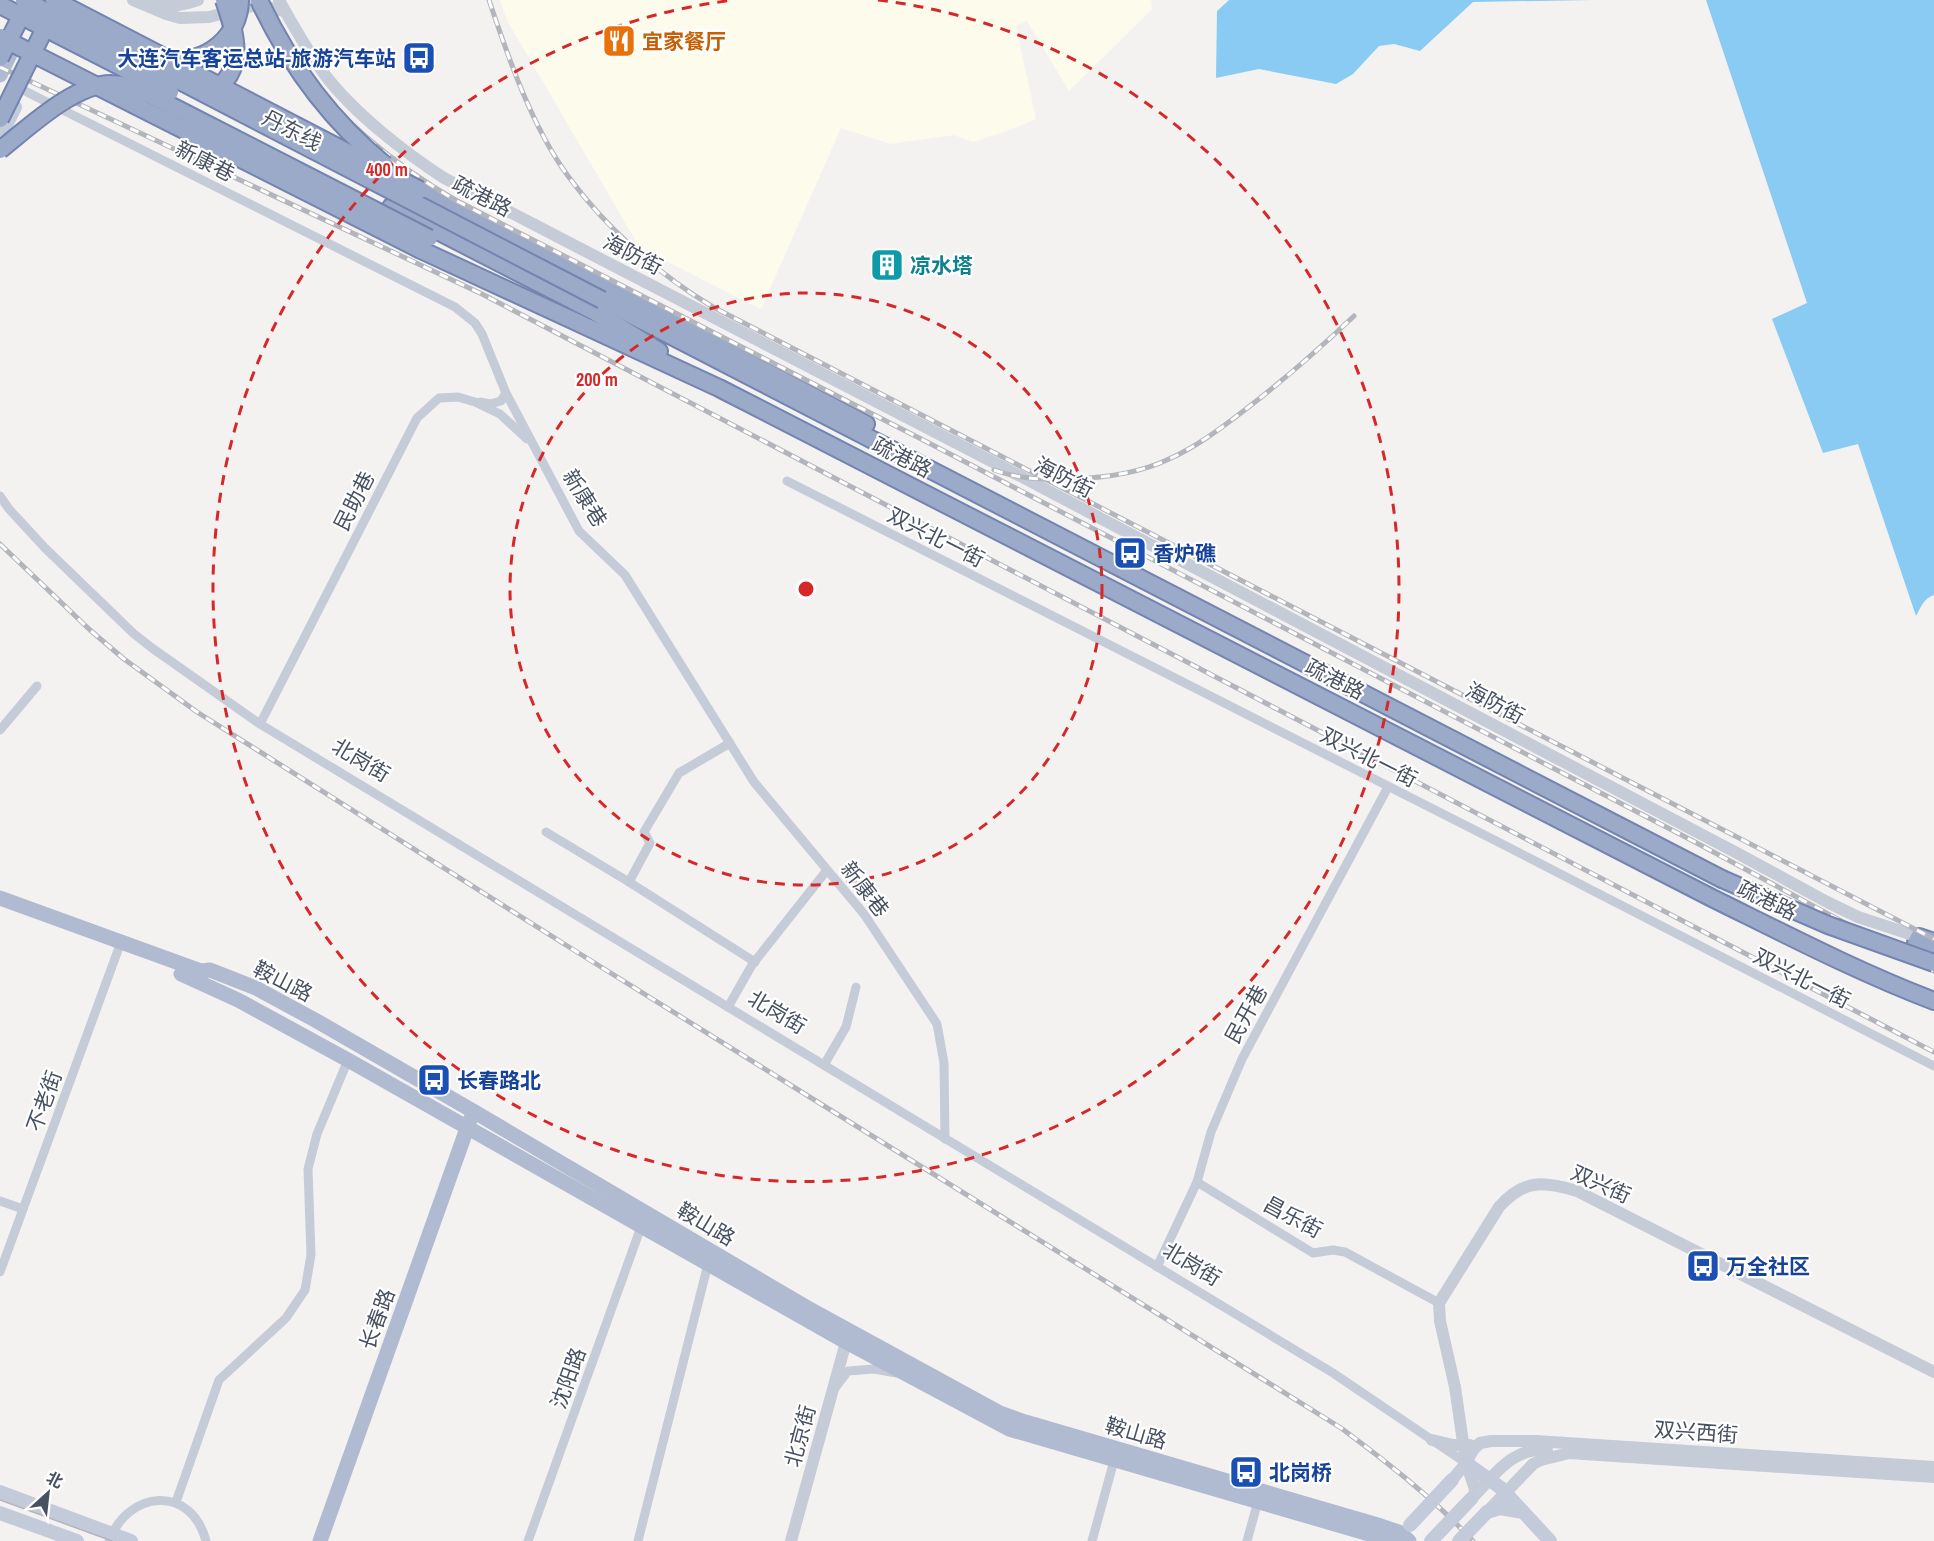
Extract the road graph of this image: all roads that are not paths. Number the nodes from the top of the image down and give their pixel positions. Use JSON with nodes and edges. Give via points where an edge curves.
{"nodes":[{"id":1,"x":22,"y":0,"type":"edge"},
{"id":2,"x":29,"y":0,"type":"edge"},
{"id":3,"x":37,"y":0,"type":"edge"},
{"id":4,"x":52,"y":0,"type":"edge"},
{"id":5,"x":59,"y":0,"type":"edge"},
{"id":6,"x":68,"y":0,"type":"edge"},
{"id":7,"x":198,"y":0,"type":"edge"},
{"id":8,"x":224,"y":0,"type":"edge"},
{"id":9,"x":240,"y":0,"type":"edge"},
{"id":10,"x":259,"y":0,"type":"edge"},
{"id":11,"x":136,"y":2,"type":"edge"},
{"id":12,"x":0,"y":5,"type":"edge"},
{"id":13,"x":282,"y":5,"type":"edge"},
{"id":14,"x":0,"y":39,"type":"edge"},
{"id":15,"x":161,"y":55,"type":"junction"},
{"id":16,"x":0,"y":58,"type":"edge"},
{"id":17,"x":0,"y":75,"type":"edge"},
{"id":18,"x":23,"y":90,"type":"junction"},
{"id":19,"x":172,"y":93,"type":"junction"},
{"id":20,"x":0,"y":100,"type":"edge"},
{"id":21,"x":0,"y":109,"type":"edge"},
{"id":22,"x":0,"y":119,"type":"edge"},
{"id":23,"x":0,"y":137,"type":"edge"},
{"id":24,"x":0,"y":150,"type":"edge"},
{"id":25,"x":420,"y":190,"type":"junction"},
{"id":26,"x":425,"y":244,"type":"junction"},
{"id":27,"x":605,"y":294,"type":"junction"},
{"id":28,"x":719,"y":388,"type":"junction"},
{"id":29,"x":506,"y":393,"type":"junction"},
{"id":30,"x":475,"y":402,"type":"junction"},
{"id":31,"x":532,"y":444,"type":"junction"},
{"id":32,"x":788,"y":481,"type":"dead end"},
{"id":33,"x":0,"y":496,"type":"edge"},
{"id":34,"x":37,"y":686,"type":"dead end"},
{"id":35,"x":260,"y":724,"type":"junction"},
{"id":36,"x":0,"y":730,"type":"edge"},
{"id":37,"x":730,"y":743,"type":"junction"},
{"id":38,"x":1388,"y":787,"type":"junction"},
{"id":39,"x":546,"y":832,"type":"dead end"},
{"id":40,"x":827,"y":870,"type":"junction"},
{"id":41,"x":629,"y":882,"type":"junction"},
{"id":42,"x":0,"y":898,"type":"edge"},
{"id":43,"x":0,"y":909,"type":"edge"},
{"id":44,"x":1923,"y":941,"type":"edge"},
{"id":45,"x":119,"y":946,"type":"junction"},
{"id":46,"x":1934,"y":953,"type":"edge"},
{"id":47,"x":754,"y":962,"type":"junction"},
{"id":48,"x":1934,"y":963,"type":"edge"},
{"id":49,"x":856,"y":987,"type":"dead end"},
{"id":50,"x":1934,"y":1001,"type":"edge"},
{"id":51,"x":728,"y":1007,"type":"junction"},
{"id":52,"x":348,"y":1060,"type":"junction"},
{"id":53,"x":824,"y":1065,"type":"junction"},
{"id":54,"x":1934,"y":1066,"type":"edge"},
{"id":55,"x":473,"y":1110,"type":"junction"},
{"id":56,"x":467,"y":1128,"type":"junction"},
{"id":57,"x":945,"y":1139,"type":"junction"},
{"id":58,"x":1197,"y":1182,"type":"junction"},
{"id":59,"x":0,"y":1201,"type":"edge"},
{"id":60,"x":23,"y":1209,"type":"junction"},
{"id":61,"x":641,"y":1227,"type":"junction"},
{"id":62,"x":708,"y":1264,"type":"junction"},
{"id":63,"x":1157,"y":1267,"type":"junction"},
{"id":64,"x":0,"y":1272,"type":"edge"},
{"id":65,"x":1439,"y":1304,"type":"junction"},
{"id":66,"x":846,"y":1342,"type":"junction"},
{"id":67,"x":1934,"y":1372,"type":"edge"},
{"id":68,"x":909,"y":1376,"type":"junction"},
{"id":69,"x":832,"y":1392,"type":"junction"},
{"id":70,"x":1432,"y":1440,"type":"junction"},
{"id":71,"x":1536,"y":1442,"type":"junction"},
{"id":72,"x":1480,"y":1443,"type":"junction"},
{"id":73,"x":1464,"y":1446,"type":"junction"},
{"id":74,"x":1569,"y":1453,"type":"junction"},
{"id":75,"x":1115,"y":1454,"type":"junction"},
{"id":76,"x":1510,"y":1460,"type":"junction"},
{"id":77,"x":1466,"y":1463,"type":"junction"},
{"id":78,"x":1934,"y":1467,"type":"edge"},
{"id":79,"x":1934,"y":1477,"type":"edge"},
{"id":80,"x":1452,"y":1480,"type":"joint"},
{"id":81,"x":1487,"y":1482,"type":"junction"},
{"id":82,"x":0,"y":1492,"type":"edge"},
{"id":83,"x":1506,"y":1493,"type":"junction"},
{"id":84,"x":1472,"y":1498,"type":"junction"},
{"id":85,"x":1258,"y":1501,"type":"junction"},
{"id":86,"x":176,"y":1503,"type":"junction"},
{"id":87,"x":1487,"y":1512,"type":"junction"},
{"id":88,"x":0,"y":1513,"type":"edge"},
{"id":89,"x":1525,"y":1513,"type":"junction"},
{"id":90,"x":110,"y":1537,"type":"edge"},
{"id":91,"x":1399,"y":1537,"type":"edge"},
{"id":92,"x":77,"y":1541,"type":"edge"},
{"id":93,"x":131,"y":1541,"type":"edge"},
{"id":94,"x":206,"y":1541,"type":"edge"},
{"id":95,"x":320,"y":1541,"type":"edge"},
{"id":96,"x":528,"y":1541,"type":"edge"},
{"id":97,"x":638,"y":1541,"type":"edge"},
{"id":98,"x":791,"y":1541,"type":"edge"},
{"id":99,"x":1092,"y":1541,"type":"edge"},
{"id":100,"x":1248,"y":1541,"type":"edge"},
{"id":101,"x":1431,"y":1541,"type":"edge"},
{"id":102,"x":1459,"y":1541,"type":"edge"},
{"id":103,"x":1550,"y":1541,"type":"edge"}],
"edges":[{"from":1,"to":14,"type":"main road"},
{"from":1,"to":27,"type":"highway","bridge":true},
{"from":2,"to":16,"type":"highway","bridge":true},
{"from":3,"to":17,"type":"main road"},
{"from":4,"to":15,"type":"highway","bridge":true},
{"from":4,"to":20,"type":"main road"},
{"from":5,"to":22,"type":"highway","bridge":true},
{"from":6,"to":18,"type":"main road"},
{"from":7,"to":11,"type":"street","via":[[163,7]]},
{"from":8,"to":19,"type":"highway","bridge":true,"via":[[237,44],[227,76],[206,94]]},
{"from":9,"to":15,"type":"highway","bridge":true,"via":[[238,15],[218,46],[186,60]]},
{"from":10,"to":25,"type":"highway","name":"丹东线","bridge":true,"via":[[296,68],[322,102],[384,164]]},
{"from":11,"to":13,"type":"street","via":[[180,18],[209,17],[256,5]]},
{"from":12,"to":19,"type":"highway","name":"丹东线","bridge":true},
{"from":13,"to":44,"type":"street","name":"海防街","via":[[327,77],[376,126],[444,178],[1024,478],[1828,903]]},
{"from":14,"to":26,"type":"highway","bridge":true},
{"from":15,"to":25,"type":"highway","bridge":true},
{"from":18,"to":21,"type":"main road"},
{"from":18,"to":23,"type":"main road"},
{"from":18,"to":29,"type":"street","name":"新康巷","via":[[466,314],[482,334]]},
{"from":19,"to":28,"type":"highway","name":"丹东线","via":[[595,312]]},
{"from":24,"to":26,"type":"highway","bridge":true,"via":[[77,94],[110,83],[128,86]]},
{"from":25,"to":27,"type":"highway","name":"疏港路"},
{"from":26,"to":28,"type":"highway","via":[[521,285],[587,328]]},
{"from":27,"to":48,"type":"highway","name":"疏港路","bridge":true,"via":[[1722,879],[1828,925]]},
{"from":28,"to":50,"type":"highway","name":"疏港路","via":[[1712,898],[1851,967]]},
{"from":29,"to":30,"type":"street","via":[[501,401]]},
{"from":29,"to":31,"type":"street","name":"新康巷"},
{"from":30,"to":31,"type":"street","name":"民助巷","via":[[500,414]]},
{"from":30,"to":35,"type":"street","name":"民助巷","via":[[458,397],[439,398],[417,418]]},
{"from":31,"to":37,"type":"street","name":"新康巷","via":[[579,531],[625,575]]},
{"from":32,"to":38,"type":"street","name":"双兴北一街"},
{"from":33,"to":35,"type":"street","name":"北岗街","via":[[45,548],[133,633]]},
{"from":34,"to":36,"type":"street"},
{"from":35,"to":51,"type":"street","name":"北岗街"},
{"from":37,"to":40,"type":"street","name":"新康巷","via":[[754,782]]},
{"from":37,"to":41,"type":"street","via":[[679,773],[644,832],[650,843]]},
{"from":38,"to":54,"type":"street","name":"双兴北一街"},
{"from":38,"to":58,"type":"street","name":"民开巷","via":[[1242,1059],[1211,1132]]},
{"from":39,"to":41,"type":"street"},
{"from":40,"to":47,"type":"street"},
{"from":40,"to":57,"type":"street","name":"新康巷","via":[[864,914],[937,1024],[944,1063]]},
{"from":41,"to":47,"type":"street"},
{"from":42,"to":45,"type":"main road","name":"鞍山路"},
{"from":43,"to":45,"type":"main road","name":"鞍山路"},
{"from":44,"to":46,"type":"highway"},
{"from":45,"to":52,"type":"main road","name":"鞍山路","via":[[238,1000]]},
{"from":45,"to":55,"type":"main road","name":"鞍山路","via":[[201,971],[210,970],[256,988]]},
{"from":45,"to":60,"type":"street","name":"不老街"},
{"from":47,"to":51,"type":"street"},
{"from":49,"to":53,"type":"street","via":[[846,1027]]},
{"from":51,"to":53,"type":"street","name":"北岗街"},
{"from":52,"to":56,"type":"main road","name":"鞍山路"},
{"from":52,"to":86,"type":"street","via":[[316,1134],[308,1169],[311,1255],[305,1290],[286,1318],[219,1380]]},
{"from":53,"to":57,"type":"street","name":"北岗街"},
{"from":55,"to":56,"type":"main road","name":"长春路"},
{"from":55,"to":75,"type":"main road","name":"鞍山路","via":[[806,1307],[1000,1413]]},
{"from":56,"to":61,"type":"main road","name":"鞍山路"},
{"from":56,"to":95,"type":"main road","name":"长春路"},
{"from":57,"to":63,"type":"street","name":"北岗街"},
{"from":58,"to":63,"type":"street","name":"民开巷"},
{"from":58,"to":65,"type":"street","name":"昌乐街","via":[[1313,1253],[1345,1252]]},
{"from":59,"to":60,"type":"street"},
{"from":60,"to":64,"type":"street","name":"不老街"},
{"from":61,"to":62,"type":"main road","name":"鞍山路"},
{"from":61,"to":96,"type":"street","name":"沈阳路"},
{"from":62,"to":66,"type":"main road","name":"鞍山路"},
{"from":62,"to":97,"type":"street"},
{"from":63,"to":70,"type":"street","name":"北岗街","via":[[1333,1373]]},
{"from":65,"to":67,"type":"street","name":"双兴街","via":[[1490,1220],[1510,1195],[1520,1188],[1555,1185],[1576,1191]]},
{"from":65,"to":73,"type":"street"},
{"from":66,"to":68,"type":"main road","name":"鞍山路"},
{"from":66,"to":69,"type":"street","name":"北京街"},
{"from":68,"to":69,"type":"street","via":[[874,1369],[848,1371]]},
{"from":68,"to":75,"type":"main road","name":"鞍山路","via":[[1009,1429]]},
{"from":69,"to":98,"type":"street","name":"北京街"},
{"from":70,"to":73,"type":"street"},
{"from":70,"to":77,"type":"street","name":"北岗街"},
{"from":71,"to":72,"type":"street","name":"双兴西街"},
{"from":71,"to":76,"type":"street","via":[[1518,1448]]},
{"from":71,"to":78,"type":"street","name":"双兴西街"},
{"from":72,"to":73,"type":"street","name":"双兴西街"},
{"from":72,"to":77,"type":"street"},
{"from":73,"to":77,"type":"street"},
{"from":74,"to":76,"type":"street","via":[[1528,1450]]},
{"from":74,"to":79,"type":"street","name":"双兴西街"},
{"from":74,"to":83,"type":"street","name":"双兴西街","via":[[1533,1464]]},
{"from":75,"to":85,"type":"main road","name":"鞍山路"},
{"from":75,"to":91,"type":"main road","name":"鞍山路","via":[[1381,1526]]},
{"from":75,"to":99,"type":"street"},
{"from":76,"to":81,"type":"street"},
{"from":77,"to":80,"type":"street"},
{"from":77,"to":81,"type":"main road","name":"北岗街"},
{"from":77,"to":84,"type":"street","via":[[1475,1489]]},
{"from":80,"to":91,"type":"main road","bridge":true},
{"from":81,"to":83,"type":"main road","name":"北岗街"},
{"from":81,"to":84,"type":"street"},
{"from":81,"to":87,"type":"street"},
{"from":82,"to":90,"type":"main road"},
{"from":83,"to":87,"type":"street","name":"双兴西街"},
{"from":83,"to":89,"type":"main road","name":"北岗街"},
{"from":84,"to":101,"type":"main road","bridge":true},
{"from":85,"to":91,"type":"main road","name":"鞍山路"},
{"from":85,"to":100,"type":"street"},
{"from":86,"to":90,"type":"street","via":[[156,1499],[141,1503],[124,1516]]},
{"from":86,"to":94,"type":"street","via":[[189,1511]]},
{"from":87,"to":89,"type":"main road","via":[[1500,1508]]},
{"from":87,"to":102,"type":"main road","bridge":true},
{"from":88,"to":92,"type":"main road"},
{"from":89,"to":103,"type":"main road","name":"北岗街"},
{"from":90,"to":93,"type":"main road"}]}
